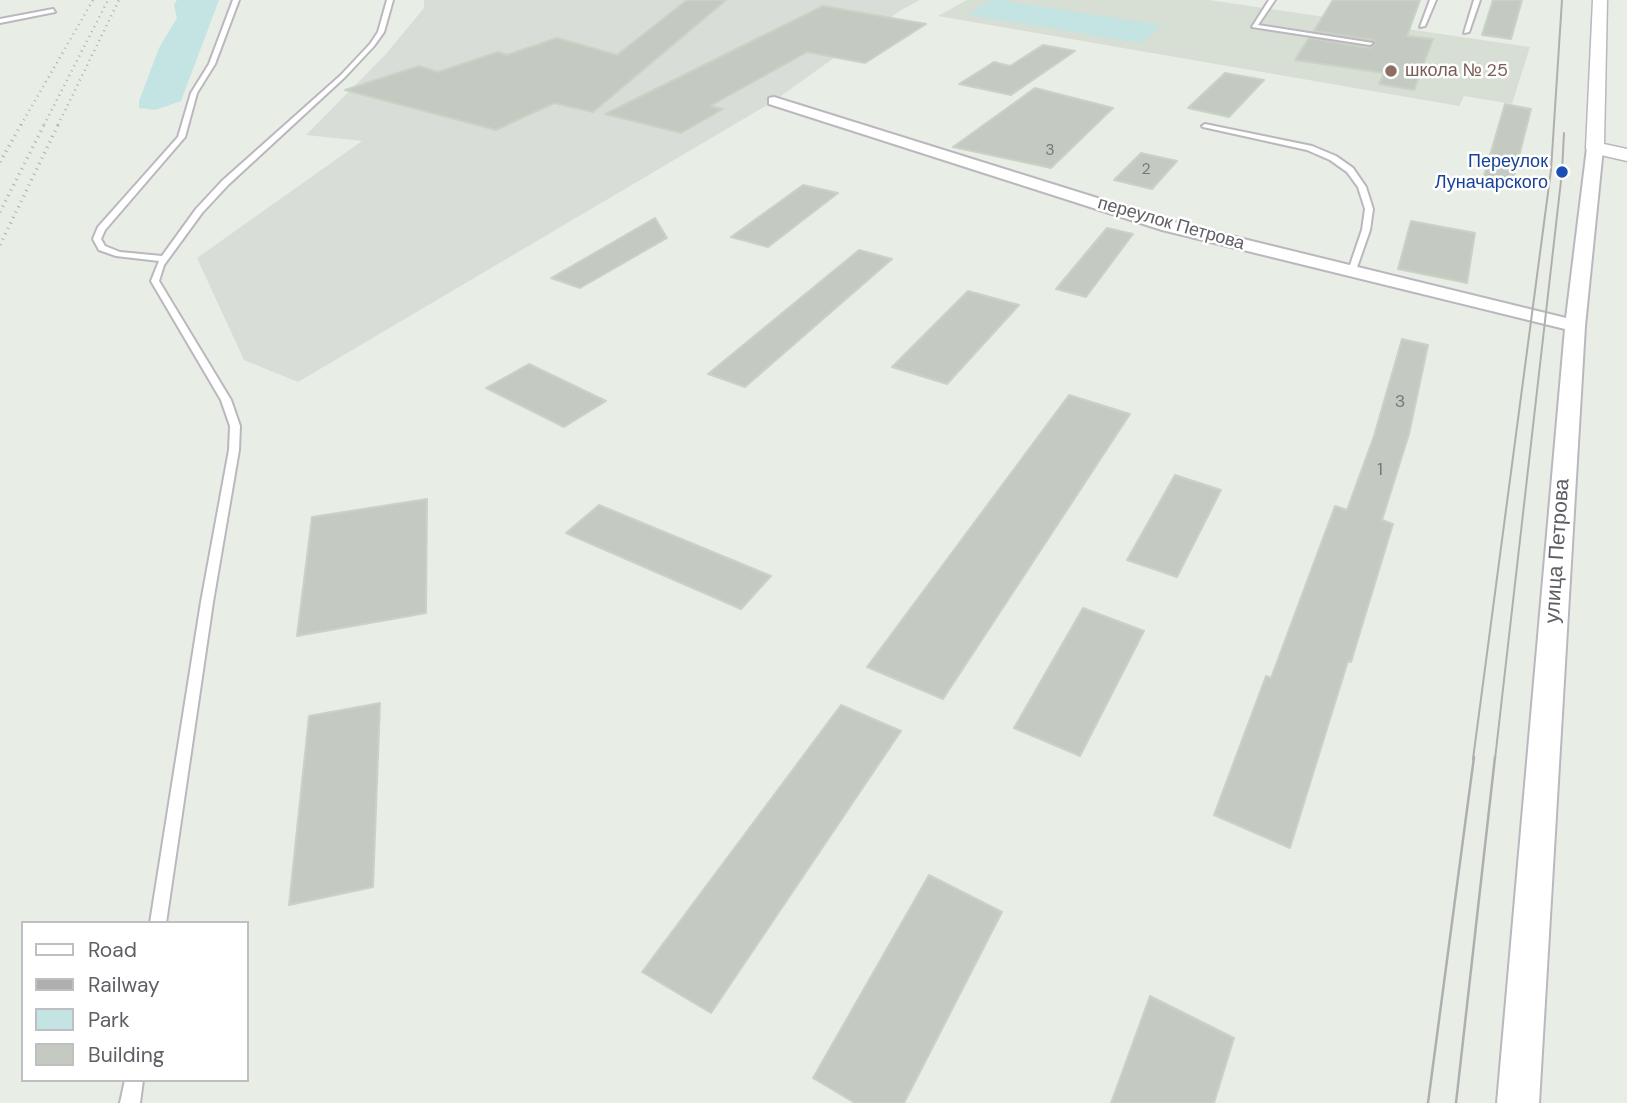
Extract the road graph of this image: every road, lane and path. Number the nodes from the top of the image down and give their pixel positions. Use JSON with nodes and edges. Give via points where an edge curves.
{"nodes":[{"id":1,"x":236,"y":0,"type":"edge"},
{"id":2,"x":390,"y":0,"type":"edge"},
{"id":3,"x":1272,"y":0,"type":"edge"},
{"id":4,"x":1433,"y":0,"type":"edge"},
{"id":5,"x":1477,"y":0,"type":"edge"},
{"id":6,"x":1600,"y":0,"type":"edge"},
{"id":7,"x":53,"y":11,"type":"dead end"},
{"id":8,"x":0,"y":21,"type":"edge"},
{"id":9,"x":1422,"y":26,"type":"dead end"},
{"id":10,"x":1466,"y":32,"type":"dead end"},
{"id":11,"x":1370,"y":43,"type":"dead end"},
{"id":12,"x":774,"y":101,"type":"dead end"},
{"id":13,"x":1205,"y":126,"type":"dead end"},
{"id":14,"x":1595,"y":148,"type":"junction"},
{"id":15,"x":1627,"y":155,"type":"edge"},
{"id":16,"x":164,"y":259,"type":"junction"},
{"id":17,"x":1352,"y":271,"type":"junction"},
{"id":18,"x":1575,"y":326,"type":"junction"},
{"id":19,"x":158,"y":921,"type":"edge"},
{"id":20,"x":134,"y":1082,"type":"edge"},
{"id":21,"x":130,"y":1103,"type":"edge"},
{"id":22,"x":1518,"y":1103,"type":"edge"}],
"edges":[{"from":1,"to":16,"type":"lane","via":[[212,64],[194,93],[181,137],[97,239],[102,248],[119,254]]},
{"from":2,"to":16,"type":"lane","via":[[381,32],[372,45],[225,183]]},
{"from":3,"to":11,"type":"lane","via":[[1254,26]]},
{"from":4,"to":9,"type":"lane"},
{"from":5,"to":10,"type":"lane"},
{"from":6,"to":14,"type":"street","name":"улица Петрова"},
{"from":7,"to":8,"type":"lane"},
{"from":12,"to":17,"type":"street","name":"переулок Петрова","via":[[1168,226]]},
{"from":13,"to":17,"type":"lane","via":[[1309,148],[1350,170],[1369,209]]},
{"from":14,"to":15,"type":"street"},
{"from":14,"to":18,"type":"street","name":"улица Петрова"},
{"from":16,"to":19,"type":"lane","via":[[155,281],[220,390],[235,426]]},
{"from":17,"to":18,"type":"street","name":"переулок Петрова"},
{"from":18,"to":22,"type":"street","name":"улица Петрова"},
{"from":20,"to":21,"type":"lane"}]}
